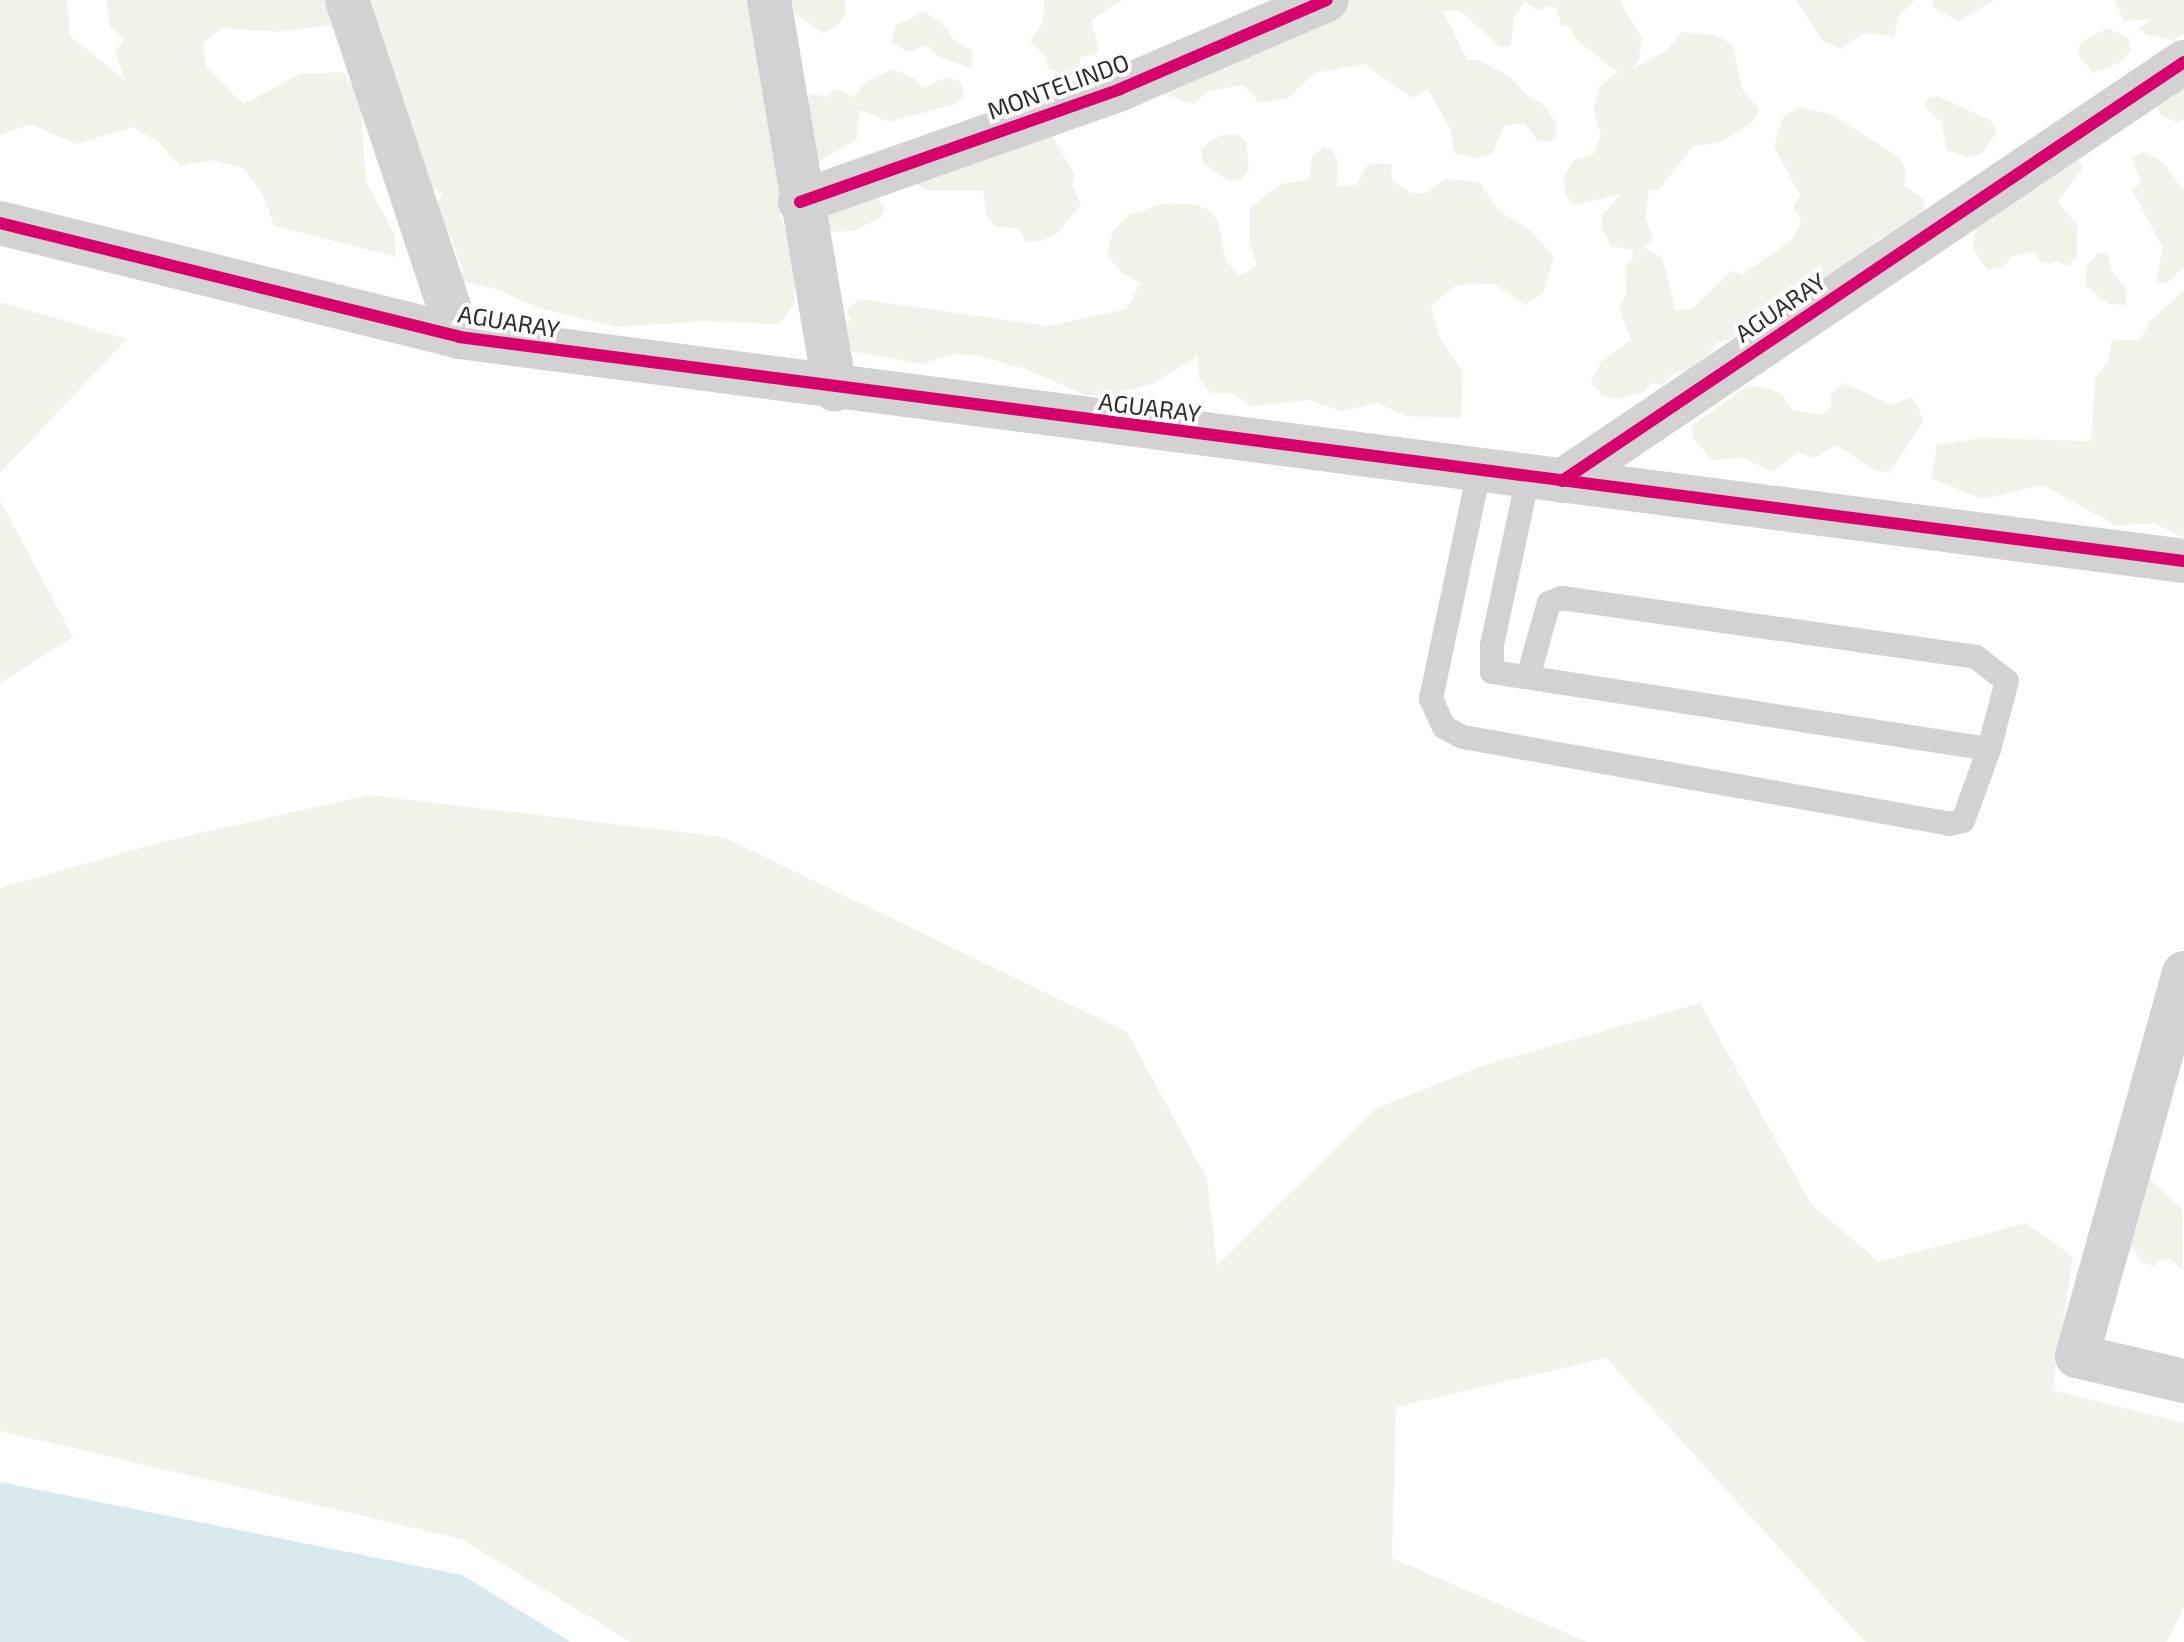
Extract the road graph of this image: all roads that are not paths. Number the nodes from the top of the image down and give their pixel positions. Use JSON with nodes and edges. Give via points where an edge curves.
{"nodes":[{"id":1,"x":347,"y":0,"type":"edge"},
{"id":2,"x":769,"y":0,"type":"edge"},
{"id":3,"x":1327,"y":0,"type":"edge"},
{"id":4,"x":2184,"y":62,"type":"edge"},
{"id":5,"x":800,"y":202,"type":"junction"},
{"id":6,"x":0,"y":223,"type":"edge"},
{"id":7,"x":459,"y":337,"type":"junction"},
{"id":8,"x":835,"y":389,"type":"junction"},
{"id":9,"x":1479,"y":471,"type":"junction"},
{"id":10,"x":1545,"y":479,"type":"junction"},
{"id":11,"x":2184,"y":561,"type":"edge"},
{"id":12,"x":1528,"y":677,"type":"junction"},
{"id":13,"x":1989,"y":749,"type":"junction"},
{"id":14,"x":2184,"y":973,"type":"edge"},
{"id":15,"x":2184,"y":1381,"type":"edge"}],
"edges":[{"from":1,"to":7,"type":"street"},
{"from":2,"to":5,"type":"street"},
{"from":3,"to":5,"type":"street","name":"MONTELINDO","via":[[1120,89]]},
{"from":4,"to":10,"type":"street","name":"AGUARAY"},
{"from":5,"to":8,"type":"street"},
{"from":6,"to":7,"type":"street","name":"AGUARAY"},
{"from":7,"to":8,"type":"street","name":"AGUARAY"},
{"from":8,"to":9,"type":"street","name":"AGUARAY"},
{"from":9,"to":10,"type":"street","name":"AGUARAY"},
{"from":9,"to":13,"type":"lane","via":[[1431,699],[1444,727],[1463,737],[1949,824],[1963,821],[1973,803]]},
{"from":10,"to":11,"type":"street"},
{"from":10,"to":12,"type":"lane","via":[[1492,645],[1492,672]]},
{"from":12,"to":13,"type":"lane"},
{"from":12,"to":13,"type":"lane","via":[[1549,603],[1562,598],[1976,657],[2007,681]]},
{"from":14,"to":15,"type":"street","via":[[2077,1356]]}]}
